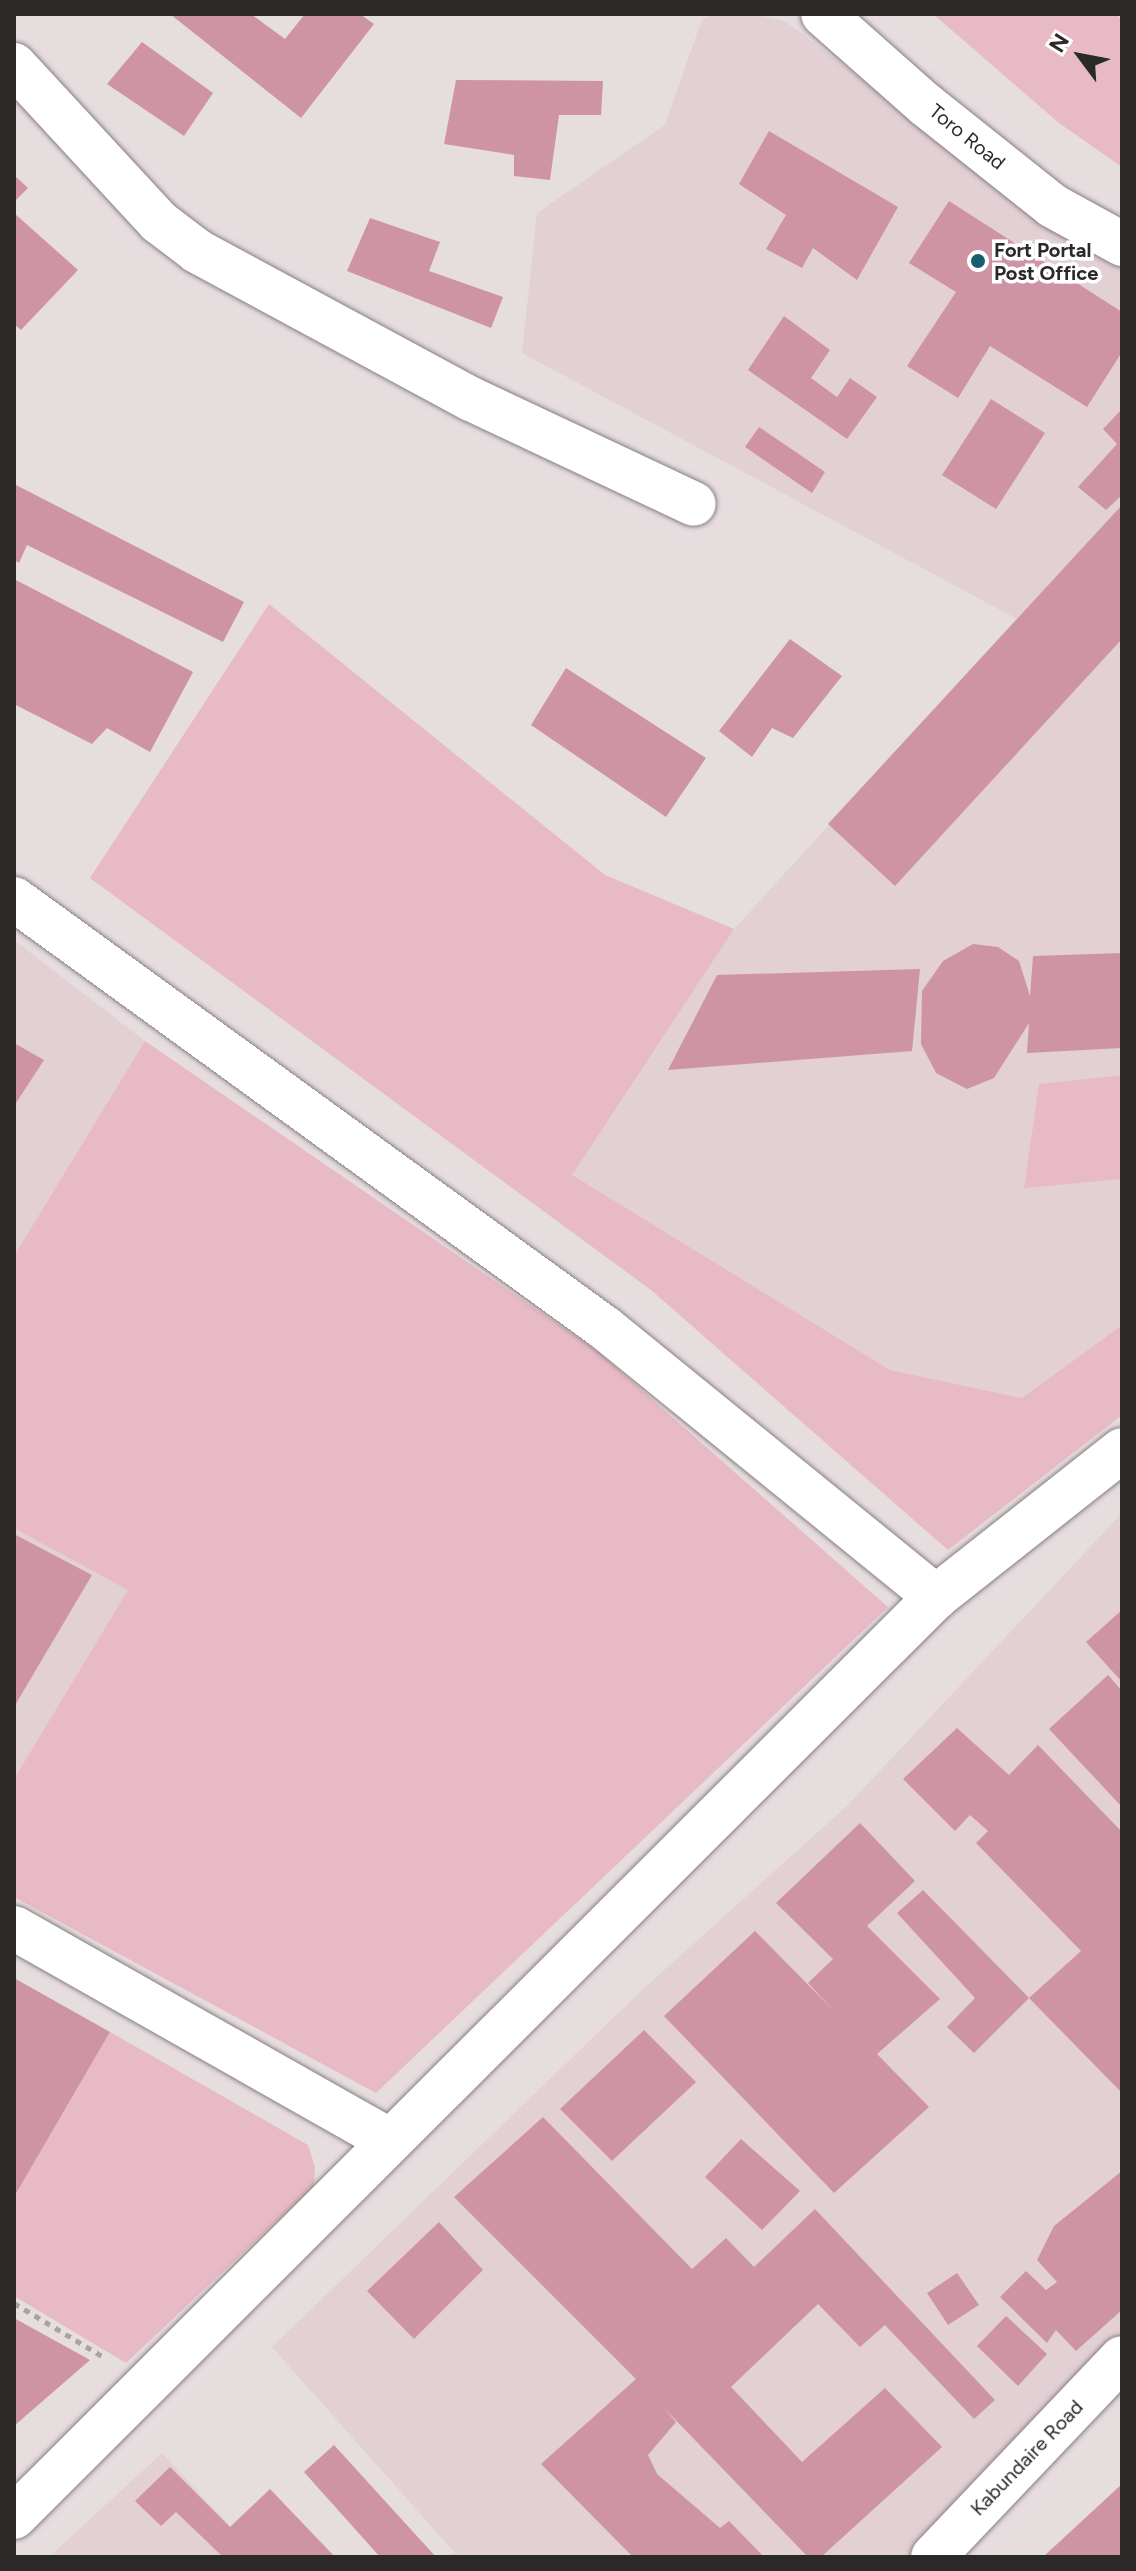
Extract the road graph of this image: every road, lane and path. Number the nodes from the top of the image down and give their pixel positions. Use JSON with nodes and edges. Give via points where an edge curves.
{"nodes":[{"id":1,"x":823,"y":14,"type":"edge"},
{"id":2,"x":14,"y":65,"type":"edge"},
{"id":3,"x":1122,"y":244,"type":"edge"},
{"id":4,"x":694,"y":504,"type":"dead end"},
{"id":5,"x":14,"y":899,"type":"edge"},
{"id":6,"x":1122,"y":1450,"type":"edge"},
{"id":7,"x":936,"y":1597,"type":"junction"},
{"id":8,"x":14,"y":1928,"type":"edge"},
{"id":9,"x":389,"y":2140,"type":"junction"},
{"id":10,"x":14,"y":2303,"type":"edge"},
{"id":11,"x":1122,"y":2358,"type":"edge"},
{"id":12,"x":147,"y":2383,"type":"junction"},
{"id":13,"x":14,"y":2517,"type":"edge"},
{"id":14,"x":933,"y":2557,"type":"edge"}],
"edges":[{"from":1,"to":3,"type":"street","name":"Toro Road","via":[[1053,206]]},
{"from":2,"to":4,"type":"street","via":[[159,222],[197,251],[471,399]]},
{"from":5,"to":7,"type":"street","via":[[605,1328]]},
{"from":6,"to":7,"type":"street"},
{"from":7,"to":9,"type":"street"},
{"from":8,"to":9,"type":"street"},
{"from":9,"to":12,"type":"street"},
{"from":10,"to":12,"type":"path"},
{"from":11,"to":14,"type":"street","name":"Kabundaire Road"},
{"from":12,"to":13,"type":"street"}]}
